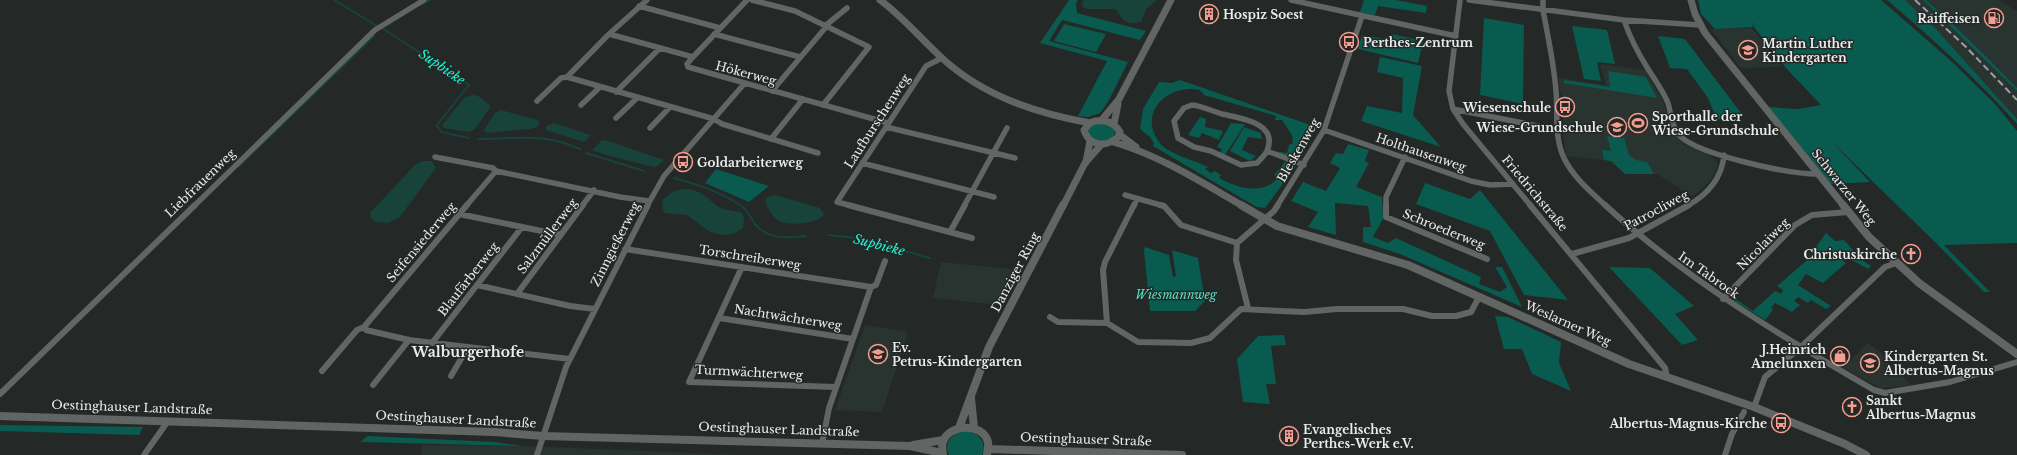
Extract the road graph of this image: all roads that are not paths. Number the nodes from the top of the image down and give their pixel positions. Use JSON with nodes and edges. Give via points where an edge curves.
{"nodes":[{"id":1,"x":424,"y":0,"type":"edge"},
{"id":2,"x":647,"y":0,"type":"edge"},
{"id":3,"x":747,"y":0,"type":"edge"},
{"id":4,"x":752,"y":0,"type":"edge"},
{"id":5,"x":880,"y":0,"type":"edge"},
{"id":6,"x":1171,"y":0,"type":"edge"},
{"id":7,"x":1290,"y":0,"type":"edge"},
{"id":8,"x":1460,"y":0,"type":"edge"},
{"id":9,"x":1469,"y":0,"type":"edge"},
{"id":10,"x":1544,"y":0,"type":"edge"},
{"id":11,"x":1691,"y":0,"type":"edge"},
{"id":12,"x":639,"y":6,"type":"junction"},
{"id":13,"x":847,"y":8,"type":"dead end"},
{"id":14,"x":1543,"y":10,"type":"junction"},
{"id":15,"x":1362,"y":16,"type":"junction"},
{"id":16,"x":1624,"y":20,"type":"junction"},
{"id":17,"x":1700,"y":25,"type":"junction"},
{"id":18,"x":826,"y":26,"type":"junction"},
{"id":19,"x":720,"y":28,"type":"junction"},
{"id":20,"x":609,"y":34,"type":"junction"},
{"id":21,"x":714,"y":34,"type":"junction"},
{"id":22,"x":1456,"y":36,"type":"junction"},
{"id":23,"x":660,"y":48,"type":"junction"},
{"id":24,"x":693,"y":57,"type":"junction"},
{"id":25,"x":800,"y":57,"type":"junction"},
{"id":26,"x":942,"y":58,"type":"junction"},
{"id":27,"x":567,"y":77,"type":"junction"},
{"id":28,"x":744,"y":84,"type":"junction"},
{"id":29,"x":599,"y":88,"type":"junction"},
{"id":30,"x":772,"y":91,"type":"junction"},
{"id":31,"x":616,"y":92,"type":"junction"},
{"id":32,"x":637,"y":98,"type":"junction"},
{"id":33,"x":803,"y":99,"type":"junction"},
{"id":34,"x":1119,"y":99,"type":"junction"},
{"id":35,"x":536,"y":101,"type":"dead end"},
{"id":36,"x":823,"y":104,"type":"junction"},
{"id":37,"x":581,"y":105,"type":"dead end"},
{"id":38,"x":670,"y":107,"type":"junction"},
{"id":39,"x":1453,"y":109,"type":"junction"},
{"id":40,"x":616,"y":118,"type":"dead end"},
{"id":41,"x":714,"y":120,"type":"junction"},
{"id":42,"x":1065,"y":120,"type":"junction"},
{"id":43,"x":1101,"y":121,"type":"junction"},
{"id":44,"x":1090,"y":123,"type":"junction"},
{"id":45,"x":1114,"y":124,"type":"junction"},
{"id":46,"x":887,"y":125,"type":"junction"},
{"id":47,"x":650,"y":128,"type":"dead end"},
{"id":48,"x":1007,"y":128,"type":"dead end"},
{"id":49,"x":1084,"y":130,"type":"junction"},
{"id":50,"x":1324,"y":130,"type":"junction"},
{"id":51,"x":1558,"y":130,"type":"junction"},
{"id":52,"x":1119,"y":134,"type":"junction"},
{"id":53,"x":771,"y":139,"type":"junction"},
{"id":54,"x":1090,"y":141,"type":"junction"},
{"id":55,"x":1113,"y":142,"type":"junction"},
{"id":56,"x":1101,"y":144,"type":"junction"},
{"id":57,"x":1138,"y":149,"type":"junction"},
{"id":58,"x":1267,"y":151,"type":"junction"},
{"id":59,"x":818,"y":153,"type":"dead end"},
{"id":60,"x":993,"y":153,"type":"junction"},
{"id":61,"x":1724,"y":155,"type":"junction"},
{"id":62,"x":435,"y":157,"type":"dead end"},
{"id":63,"x":1405,"y":157,"type":"junction"},
{"id":64,"x":1015,"y":158,"type":"dead end"},
{"id":65,"x":1086,"y":163,"type":"junction"},
{"id":66,"x":862,"y":164,"type":"junction"},
{"id":67,"x":1304,"y":165,"type":"junction"},
{"id":68,"x":496,"y":171,"type":"junction"},
{"id":69,"x":1817,"y":174,"type":"junction"},
{"id":70,"x":1513,"y":184,"type":"junction"},
{"id":71,"x":594,"y":190,"type":"junction"},
{"id":72,"x":972,"y":192,"type":"junction"},
{"id":73,"x":1125,"y":194,"type":"dead end"},
{"id":74,"x":994,"y":197,"type":"dead end"},
{"id":75,"x":1137,"y":199,"type":"junction"},
{"id":76,"x":649,"y":201,"type":"junction"},
{"id":77,"x":1848,"y":212,"type":"junction"},
{"id":78,"x":459,"y":214,"type":"junction"},
{"id":79,"x":1262,"y":218,"type":"junction"},
{"id":80,"x":522,"y":227,"type":"junction"},
{"id":81,"x":950,"y":232,"type":"junction"},
{"id":82,"x":561,"y":235,"type":"junction"},
{"id":83,"x":1636,"y":235,"type":"junction"},
{"id":84,"x":972,"y":238,"type":"dead end"},
{"id":85,"x":1237,"y":243,"type":"junction"},
{"id":86,"x":625,"y":250,"type":"junction"},
{"id":87,"x":1572,"y":254,"type":"junction"},
{"id":88,"x":1487,"y":259,"type":"dead end"},
{"id":89,"x":885,"y":262,"type":"dead end"},
{"id":90,"x":1896,"y":263,"type":"junction"},
{"id":91,"x":742,"y":267,"type":"junction"},
{"id":92,"x":477,"y":285,"type":"junction"},
{"id":93,"x":871,"y":287,"type":"junction"},
{"id":94,"x":517,"y":294,"type":"junction"},
{"id":95,"x":1480,"y":297,"type":"junction"},
{"id":96,"x":1723,"y":299,"type":"junction"},
{"id":97,"x":1248,"y":308,"type":"junction"},
{"id":98,"x":595,"y":309,"type":"junction"},
{"id":99,"x":1050,"y":317,"type":"dead end"},
{"id":100,"x":719,"y":318,"type":"junction"},
{"id":101,"x":1107,"y":323,"type":"junction"},
{"id":102,"x":364,"y":327,"type":"junction"},
{"id":103,"x":853,"y":339,"type":"junction"},
{"id":104,"x":409,"y":340,"type":"junction"},
{"id":105,"x":432,"y":344,"type":"junction"},
{"id":106,"x":468,"y":347,"type":"junction"},
{"id":107,"x":1801,"y":347,"type":"junction"},
{"id":108,"x":2017,"y":354,"type":"edge"},
{"id":109,"x":570,"y":359,"type":"junction"},
{"id":110,"x":2017,"y":362,"type":"edge"},
{"id":111,"x":322,"y":371,"type":"dead end"},
{"id":112,"x":451,"y":376,"type":"dead end"},
{"id":113,"x":1667,"y":376,"type":"junction"},
{"id":114,"x":374,"y":385,"type":"dead end"},
{"id":115,"x":836,"y":387,"type":"junction"},
{"id":116,"x":0,"y":394,"type":"edge"},
{"id":117,"x":971,"y":395,"type":"junction"},
{"id":118,"x":1754,"y":407,"type":"junction"},
{"id":119,"x":1744,"y":412,"type":"dead end"},
{"id":120,"x":0,"y":416,"type":"edge"},
{"id":121,"x":168,"y":421,"type":"junction"},
{"id":122,"x":959,"y":428,"type":"junction"},
{"id":123,"x":974,"y":428,"type":"junction"},
{"id":124,"x":543,"y":436,"type":"junction"},
{"id":125,"x":943,"y":440,"type":"junction"},
{"id":126,"x":822,"y":444,"type":"junction"},
{"id":127,"x":910,"y":446,"type":"junction"},
{"id":128,"x":988,"y":452,"type":"edge"},
{"id":129,"x":942,"y":454,"type":"edge"},
{"id":130,"x":144,"y":455,"type":"edge"},
{"id":131,"x":537,"y":455,"type":"edge"},
{"id":132,"x":1182,"y":455,"type":"edge"},
{"id":133,"x":1725,"y":455,"type":"edge"},
{"id":134,"x":1866,"y":455,"type":"edge"}],
"edges":[{"from":1,"to":116,"type":"street","name":"Liebfrauenweg","via":[[375,30]]},
{"from":2,"to":12,"type":"street"},
{"from":3,"to":19,"type":"street"},
{"from":4,"to":18,"type":"street","via":[[795,12]]},
{"from":5,"to":26,"type":"street","via":[[902,16]]},
{"from":6,"to":34,"type":"street"},
{"from":7,"to":15,"type":"street"},
{"from":8,"to":22,"type":"street","name":"Friedrichstraße"},
{"from":9,"to":14,"type":"street"},
{"from":10,"to":14,"type":"street","name":"Im Tabrock"},
{"from":11,"to":17,"type":"street","name":"Schwarzer Weg"},
{"from":12,"to":19,"type":"street"},
{"from":12,"to":20,"type":"street"},
{"from":13,"to":18,"type":"street"},
{"from":14,"to":16,"type":"street"},
{"from":14,"to":51,"type":"street","name":"Im Tabrock","via":[[1556,87]]},
{"from":15,"to":22,"type":"street"},
{"from":15,"to":50,"type":"street","name":"Bleskenweg"},
{"from":16,"to":17,"type":"street"},
{"from":16,"to":61,"type":"street","via":[[1631,42],[1669,104],[1678,134],[1697,148]]},
{"from":17,"to":69,"type":"street","name":"Schwarzer Weg"},
{"from":18,"to":25,"type":"street"},
{"from":18,"to":36,"type":"street","via":[[869,47]]},
{"from":19,"to":21,"type":"street"},
{"from":20,"to":23,"type":"street"},
{"from":20,"to":27,"type":"street"},
{"from":21,"to":24,"type":"street"},
{"from":21,"to":25,"type":"street"},
{"from":22,"to":39,"type":"street","name":"Friedrichstraße","via":[[1449,91]]},
{"from":23,"to":24,"type":"street"},
{"from":23,"to":31,"type":"street"},
{"from":24,"to":28,"type":"street","name":"Hökerweg","via":[[687,64],[688,67]]},
{"from":25,"to":30,"type":"street"},
{"from":26,"to":42,"type":"street","via":[[969,79],[1002,99]]},
{"from":26,"to":46,"type":"street","name":"Laufburschenweg","via":[[926,66]]},
{"from":27,"to":29,"type":"street"},
{"from":27,"to":35,"type":"street","via":[[561,78]]},
{"from":28,"to":30,"type":"street","name":"Hökerweg"},
{"from":28,"to":41,"type":"street","name":"Zinngießerweg"},
{"from":29,"to":31,"type":"street"},
{"from":29,"to":37,"type":"street"},
{"from":30,"to":33,"type":"street","name":"Hökerweg"},
{"from":31,"to":32,"type":"street"},
{"from":32,"to":38,"type":"street"},
{"from":32,"to":40,"type":"street"},
{"from":33,"to":36,"type":"street","name":"Hökerweg"},
{"from":33,"to":53,"type":"street"},
{"from":34,"to":43,"type":"street"},
{"from":34,"to":45,"type":"street"},
{"from":36,"to":46,"type":"street","name":"Hökerweg"},
{"from":38,"to":41,"type":"street"},
{"from":38,"to":47,"type":"street"},
{"from":39,"to":51,"type":"street"},
{"from":39,"to":70,"type":"street","name":"Friedrichstraße"},
{"from":41,"to":53,"type":"street"},
{"from":41,"to":76,"type":"street","name":"Zinngießerweg","via":[[664,176]]},
{"from":42,"to":44,"type":"street"},
{"from":42,"to":49,"type":"street"},
{"from":43,"to":44,"type":"street"},
{"from":43,"to":45,"type":"street"},
{"from":44,"to":49,"type":"street"},
{"from":45,"to":52,"type":"street"},
{"from":46,"to":60,"type":"street","name":"Hökerweg"},
{"from":46,"to":66,"type":"street","name":"Laufburschenweg"},
{"from":48,"to":60,"type":"street"},
{"from":49,"to":54,"type":"street","via":[[1086,138]]},
{"from":50,"to":63,"type":"street","name":"Holthausenweg"},
{"from":50,"to":67,"type":"street","name":"Bleskenweg"},
{"from":51,"to":83,"type":"street","name":"Im Tabrock","via":[[1562,155],[1568,167]]},
{"from":52,"to":55,"type":"street"},
{"from":52,"to":57,"type":"street","name":"Weslarner Weg"},
{"from":53,"to":59,"type":"street"},
{"from":54,"to":56,"type":"street"},
{"from":54,"to":65,"type":"street","name":"Danziger Ring"},
{"from":55,"to":56,"type":"street"},
{"from":55,"to":57,"type":"street","name":"Weslarner Weg"},
{"from":56,"to":65,"type":"street","name":"Danziger Ring"},
{"from":57,"to":79,"type":"street","name":"Weslarner Weg","via":[[1200,181],[1244,210]]},
{"from":58,"to":58,"type":"street","via":[[1267,132],[1260,124],[1236,116],[1189,105],[1174,121],[1178,138],[1241,165],[1256,162]]},
{"from":58,"to":67,"type":"street"},
{"from":60,"to":64,"type":"street","name":"Hökerweg"},
{"from":60,"to":72,"type":"street"},
{"from":61,"to":69,"type":"street","via":[[1805,174]]},
{"from":61,"to":83,"type":"street","name":"Patrocliweg","via":[[1723,165],[1714,184],[1700,200]]},
{"from":62,"to":68,"type":"street","via":[[492,168]]},
{"from":63,"to":70,"type":"street","name":"Holthausenweg","via":[[1490,186]]},
{"from":63,"to":88,"type":"street","name":"Schroederweg","via":[[1386,197],[1386,217]]},
{"from":65,"to":117,"type":"street","name":"Danziger Ring","via":[[989,347]]},
{"from":66,"to":72,"type":"street"},
{"from":66,"to":81,"type":"street","name":"Laufburschenweg","via":[[837,202]]},
{"from":67,"to":79,"type":"street","name":"Bleskenweg","via":[[1274,211]]},
{"from":68,"to":71,"type":"street"},
{"from":68,"to":78,"type":"street","name":"Seifensiederweg"},
{"from":69,"to":77,"type":"street","name":"Schwarzer Weg"},
{"from":70,"to":87,"type":"street","name":"Friedrichstraße"},
{"from":71,"to":76,"type":"street"},
{"from":71,"to":82,"type":"street","name":"Salzmüllerweg"},
{"from":72,"to":74,"type":"street"},
{"from":72,"to":81,"type":"street"},
{"from":73,"to":75,"type":"street"},
{"from":75,"to":85,"type":"street","via":[[1164,206],[1181,225]]},
{"from":75,"to":101,"type":"street","via":[[1104,266]]},
{"from":76,"to":86,"type":"street","name":"Zinngießerweg"},
{"from":77,"to":90,"type":"street","name":"Schwarzer Weg"},
{"from":77,"to":96,"type":"street","name":"Nicolaiweg","via":[[1812,215],[1795,225]]},
{"from":78,"to":80,"type":"street"},
{"from":78,"to":102,"type":"street","name":"Seifensiederweg"},
{"from":79,"to":85,"type":"street","name":"Bleskenweg"},
{"from":79,"to":95,"type":"street","name":"Weslarner Weg","via":[[1290,230],[1408,265]]},
{"from":80,"to":82,"type":"street"},
{"from":80,"to":92,"type":"street","name":"Blaufärberweg"},
{"from":81,"to":84,"type":"street"},
{"from":82,"to":94,"type":"street","name":"Salzmüllerweg"},
{"from":83,"to":87,"type":"street","name":"Patrocliweg"},
{"from":83,"to":96,"type":"street","name":"Im Tabrock"},
{"from":85,"to":97,"type":"street","via":[[1236,260]]},
{"from":86,"to":91,"type":"street","name":"Torschreiberweg"},
{"from":86,"to":98,"type":"street","name":"Zinngießerweg"},
{"from":87,"to":113,"type":"street","name":"Friedrichstraße","via":[[1666,368]]},
{"from":89,"to":93,"type":"street","via":[[876,285]]},
{"from":90,"to":107,"type":"street","via":[[1885,267]]},
{"from":90,"to":108,"type":"street","name":"Schwarzer Weg","via":[[1956,312]]},
{"from":91,"to":93,"type":"street","name":"Torschreiberweg"},
{"from":91,"to":100,"type":"street","name":"Turmwächterweg"},
{"from":92,"to":94,"type":"street"},
{"from":92,"to":105,"type":"street","name":"Blaufärberweg"},
{"from":93,"to":103,"type":"street"},
{"from":94,"to":98,"type":"street"},
{"from":95,"to":97,"type":"street","via":[[1470,312],[1456,316],[1432,316],[1403,309],[1304,312]]},
{"from":95,"to":113,"type":"street","name":"Weslarner Weg","via":[[1629,364]]},
{"from":96,"to":107,"type":"street","name":"Im Tabrock"},
{"from":97,"to":101,"type":"street","via":[[1234,314],[1210,338],[1191,343],[1138,342]]},
{"from":98,"to":109,"type":"street","name":"Zinngießerweg"},
{"from":99,"to":101,"type":"street","via":[[1058,322]]},
{"from":100,"to":103,"type":"street","name":"Nachtwächterweg"},
{"from":100,"to":115,"type":"street","name":"Turmwächterweg","via":[[690,382]]},
{"from":102,"to":104,"type":"street","via":[[366,330]]},
{"from":102,"to":111,"type":"street","name":"Seifensiederweg","via":[[357,330]]},
{"from":103,"to":115,"type":"street"},
{"from":104,"to":105,"type":"street"},
{"from":104,"to":114,"type":"street"},
{"from":105,"to":106,"type":"street"},
{"from":106,"to":109,"type":"street"},
{"from":106,"to":112,"type":"street"},
{"from":107,"to":110,"type":"street","name":"Im Tabrock","via":[[1874,390],[1885,393],[1950,382]]},
{"from":107,"to":118,"type":"street","via":[[1766,377]]},
{"from":109,"to":124,"type":"street","name":"Zinngießerweg"},
{"from":113,"to":118,"type":"street","name":"Weslarner Weg"},
{"from":115,"to":126,"type":"street"},
{"from":117,"to":122,"type":"street","name":"Danziger Ring"},
{"from":117,"to":123,"type":"street","name":"Danziger Ring"},
{"from":118,"to":134,"type":"street","name":"Weslarner Weg"},
{"from":119,"to":133,"type":"street","via":[[1732,434]]},
{"from":120,"to":121,"type":"street","name":"Oestinghauser Landstraße"},
{"from":121,"to":124,"type":"street","name":"Oestinghauser Landstraße","via":[[494,432]]},
{"from":121,"to":130,"type":"street"},
{"from":122,"to":123,"type":"street"},
{"from":122,"to":125,"type":"street","via":[[952,430]]},
{"from":123,"to":128,"type":"street","via":[[985,436]]},
{"from":124,"to":126,"type":"street","name":"Oestinghauser Landstraße"},
{"from":124,"to":131,"type":"street","name":"Zinngießerweg"},
{"from":125,"to":127,"type":"street","name":"Oestinghauser Landstraße"},
{"from":125,"to":129,"type":"street"},
{"from":126,"to":127,"type":"street","name":"Oestinghauser Landstraße"},
{"from":127,"to":129,"type":"street","name":"Oestinghauser Landstraße"},
{"from":128,"to":132,"type":"street","name":"Oestinghauser Straße"}]}
